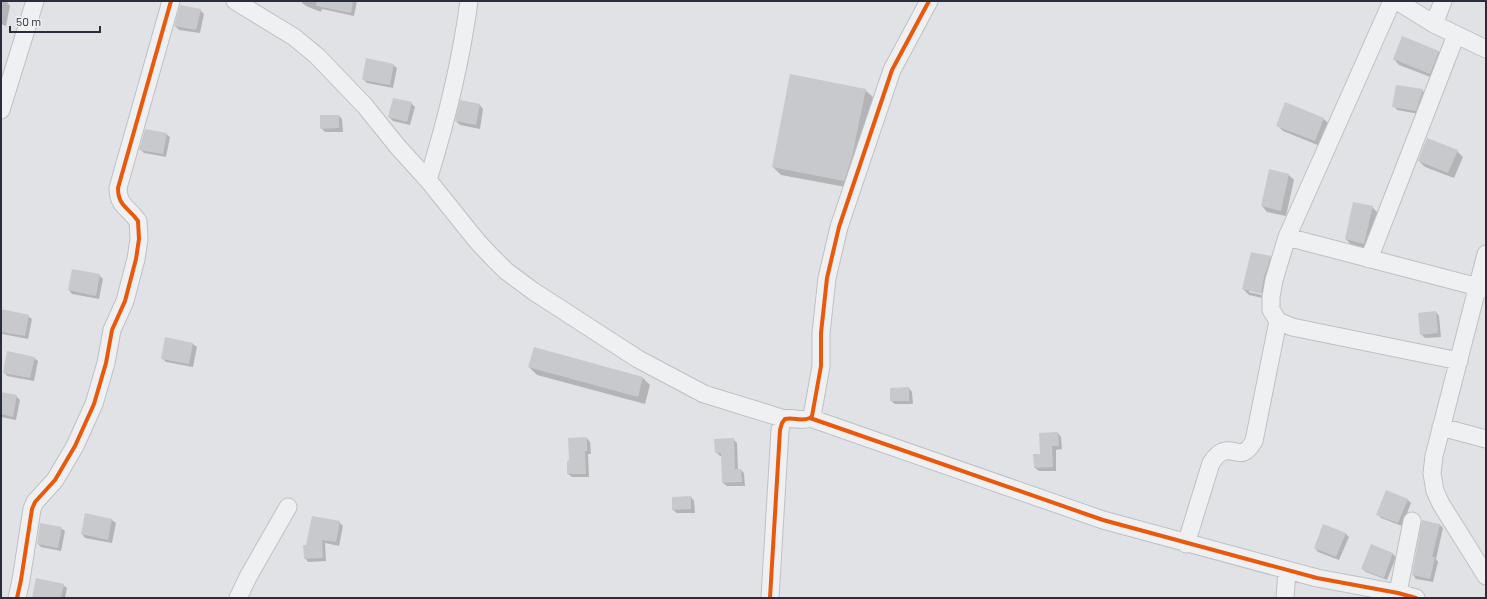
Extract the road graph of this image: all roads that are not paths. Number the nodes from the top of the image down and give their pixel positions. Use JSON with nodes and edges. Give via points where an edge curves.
{"nodes":[{"id":1,"x":35,"y":1,"type":"edge"},
{"id":2,"x":171,"y":1,"type":"edge"},
{"id":3,"x":236,"y":1,"type":"edge"},
{"id":4,"x":469,"y":1,"type":"edge"},
{"id":5,"x":929,"y":1,"type":"edge"},
{"id":6,"x":1392,"y":1,"type":"edge"},
{"id":7,"x":1398,"y":1,"type":"edge"},
{"id":8,"x":1443,"y":1,"type":"edge"},
{"id":9,"x":1434,"y":24,"type":"junction"},
{"id":10,"x":1456,"y":35,"type":"junction"},
{"id":11,"x":1486,"y":49,"type":"edge"},
{"id":12,"x":1,"y":110,"type":"edge"},
{"id":13,"x":428,"y":180,"type":"junction"},
{"id":14,"x":1287,"y":237,"type":"junction"},
{"id":15,"x":1486,"y":254,"type":"edge"},
{"id":16,"x":1369,"y":259,"type":"junction"},
{"id":17,"x":1482,"y":288,"type":"edge"},
{"id":18,"x":1278,"y":321,"type":"junction"},
{"id":19,"x":1459,"y":360,"type":"junction"},
{"id":20,"x":810,"y":418,"type":"junction"},
{"id":21,"x":785,"y":419,"type":"junction"},
{"id":22,"x":1441,"y":427,"type":"junction"},
{"id":23,"x":1486,"y":439,"type":"edge"},
{"id":24,"x":288,"y":507,"type":"dead end"},
{"id":25,"x":1412,"y":521,"type":"dead end"},
{"id":26,"x":1186,"y":544,"type":"junction"},
{"id":27,"x":1287,"y":570,"type":"junction"},
{"id":28,"x":1486,"y":576,"type":"edge"},
{"id":29,"x":1398,"y":592,"type":"junction"},
{"id":30,"x":18,"y":598,"type":"edge"},
{"id":31,"x":238,"y":598,"type":"edge"},
{"id":32,"x":770,"y":598,"type":"edge"},
{"id":33,"x":1285,"y":598,"type":"edge"},
{"id":34,"x":1416,"y":598,"type":"edge"}],
"edges":[{"from":1,"to":12,"type":"street"},
{"from":2,"to":30,"type":"street","via":[[118,188],[120,202],[138,221],[140,239],[136,259],[125,301],[112,330],[94,404],[75,446],[55,480],[32,509]]},
{"from":3,"to":13,"type":"street","via":[[294,36],[317,56],[365,106],[398,148]]},
{"from":4,"to":13,"type":"street","via":[[465,32],[442,135]]},
{"from":5,"to":20,"type":"street","via":[[892,70],[840,226],[827,278],[821,333],[821,366]]},
{"from":6,"to":14,"type":"street"},
{"from":7,"to":9,"type":"street"},
{"from":8,"to":9,"type":"street"},
{"from":9,"to":10,"type":"street"},
{"from":10,"to":11,"type":"street"},
{"from":10,"to":16,"type":"street"},
{"from":13,"to":21,"type":"street","via":[[492,258],[533,291],[638,359],[704,394]]},
{"from":14,"to":16,"type":"street"},
{"from":14,"to":18,"type":"street","via":[[1271,297],[1272,310]]},
{"from":15,"to":17,"type":"street"},
{"from":16,"to":17,"type":"street"},
{"from":17,"to":19,"type":"street"},
{"from":18,"to":19,"type":"street","via":[[1292,327]]},
{"from":18,"to":26,"type":"street","via":[[1254,441],[1244,452],[1224,451],[1211,463]]},
{"from":19,"to":22,"type":"street"},
{"from":20,"to":21,"type":"street","via":[[802,421]]},
{"from":20,"to":26,"type":"street","via":[[1103,520]]},
{"from":21,"to":32,"type":"street","via":[[780,430]]},
{"from":22,"to":23,"type":"street"},
{"from":22,"to":28,"type":"street","via":[[1432,473],[1435,491]]},
{"from":24,"to":31,"type":"street"},
{"from":25,"to":29,"type":"street"},
{"from":26,"to":27,"type":"street"},
{"from":27,"to":29,"type":"street","via":[[1317,578]]},
{"from":27,"to":33,"type":"street"},
{"from":29,"to":34,"type":"street"}]}
